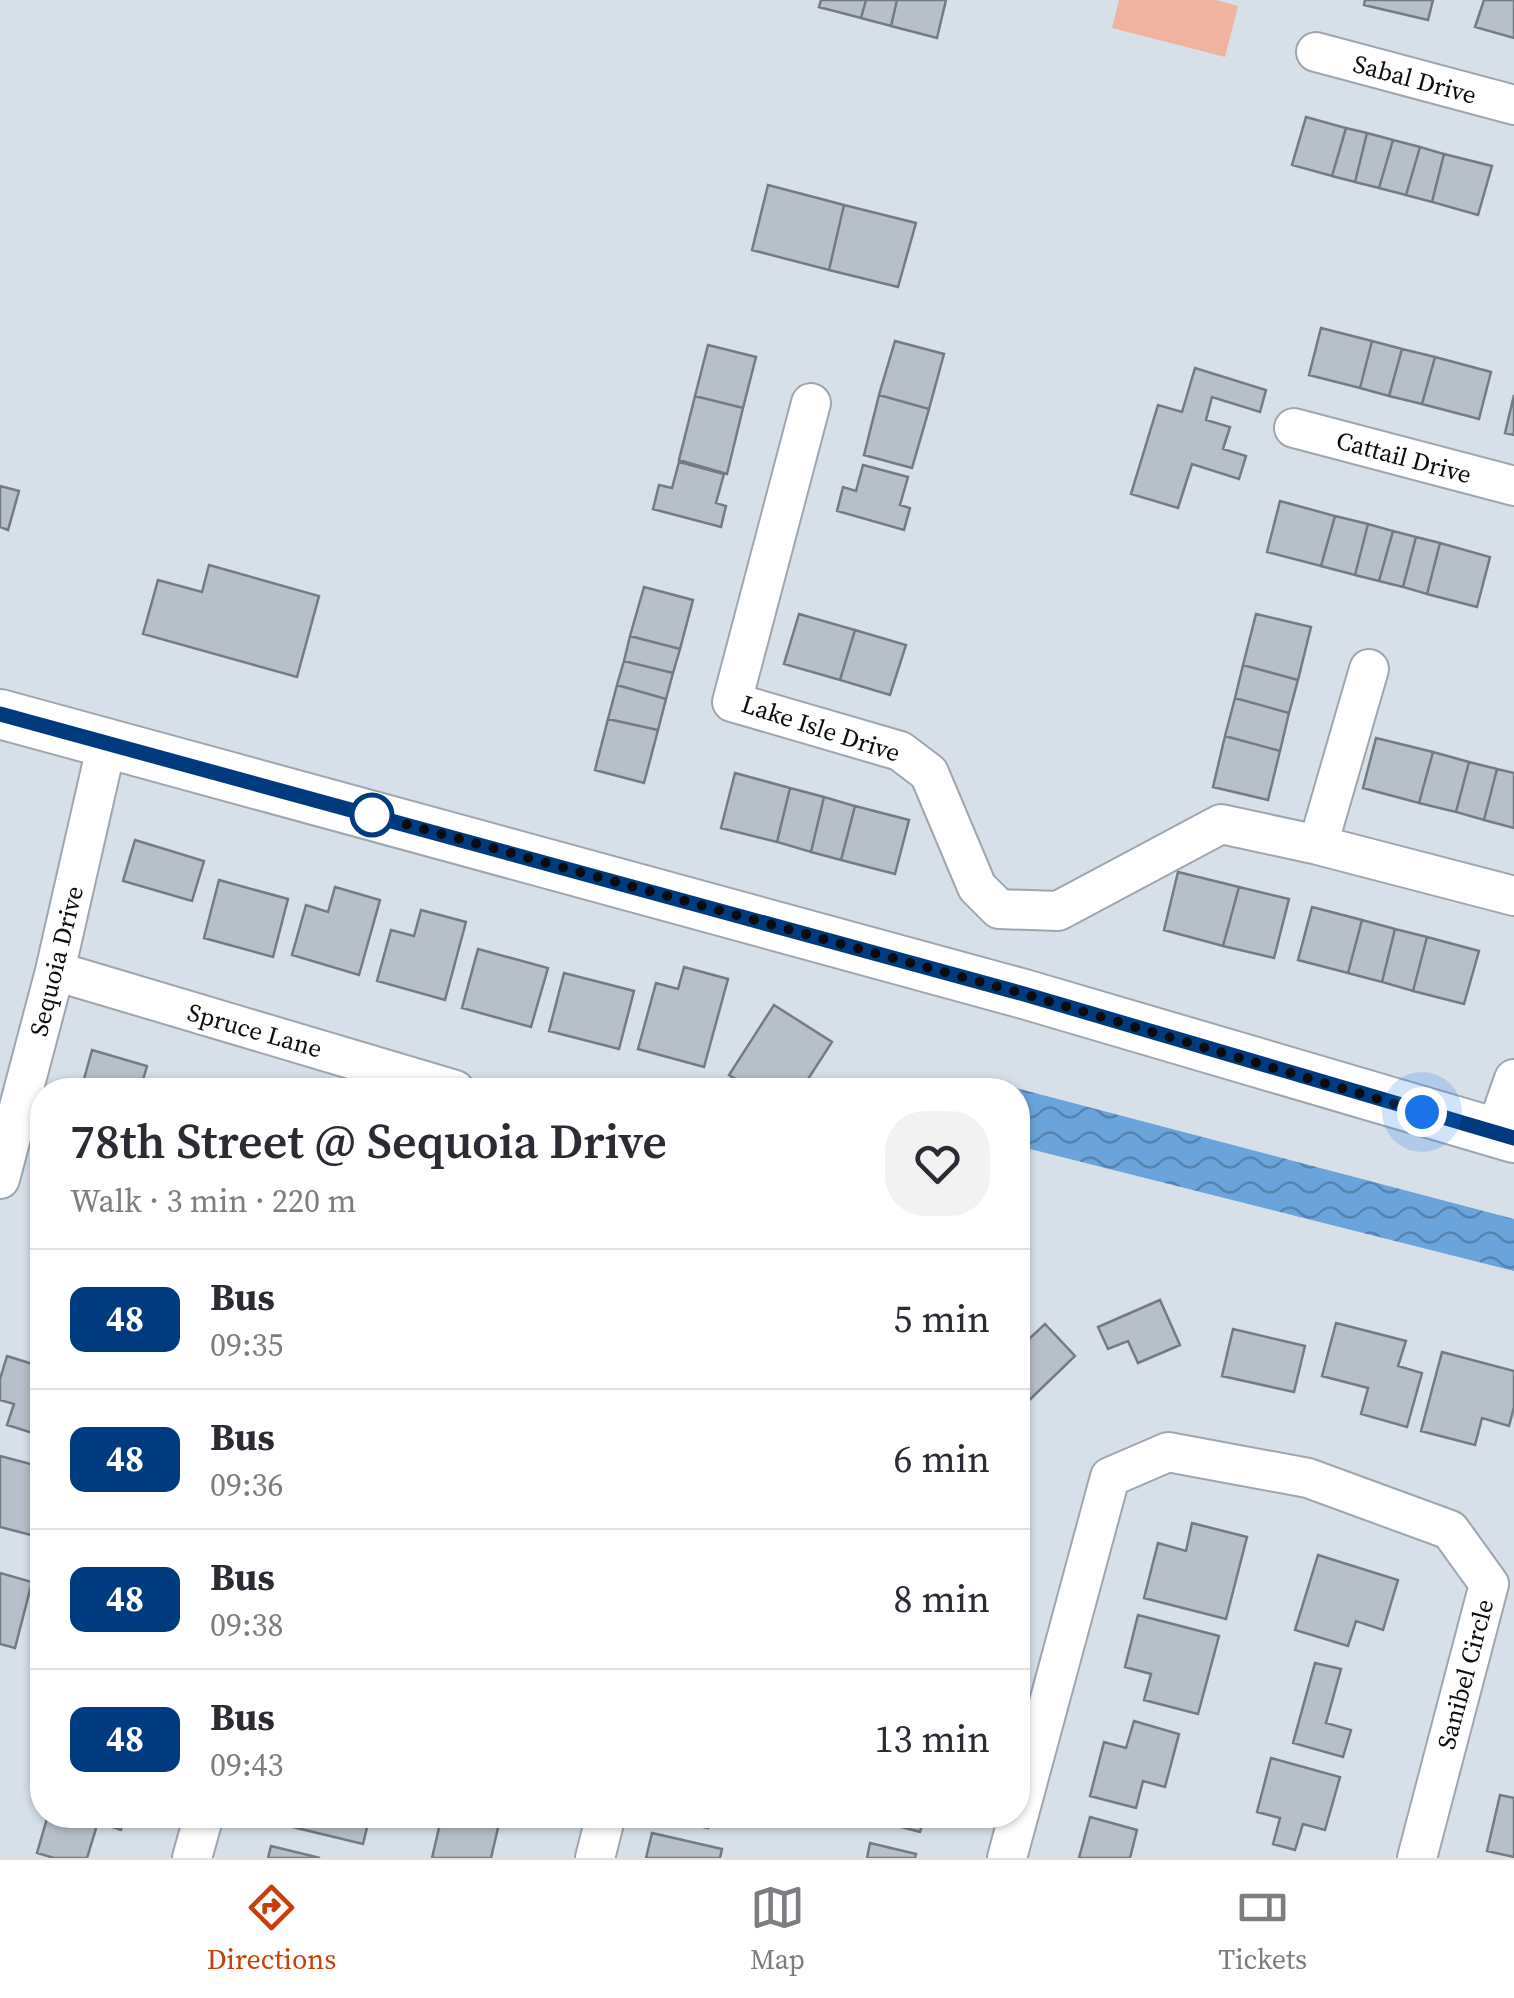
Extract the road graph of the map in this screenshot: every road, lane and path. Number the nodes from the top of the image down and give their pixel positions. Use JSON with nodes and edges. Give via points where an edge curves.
{"nodes":[{"id":1,"x":1316,"y":52,"type":"dead end"},
{"id":2,"x":1514,"y":105,"type":"edge"},
{"id":3,"x":811,"y":403,"type":"dead end"},
{"id":4,"x":1294,"y":428,"type":"dead end"},
{"id":5,"x":1514,"y":486,"type":"edge"},
{"id":6,"x":1369,"y":669,"type":"dead end"},
{"id":7,"x":0,"y":714,"type":"edge"},
{"id":8,"x":107,"y":743,"type":"junction"},
{"id":9,"x":1318,"y":845,"type":"junction"},
{"id":10,"x":1514,"y":896,"type":"edge"},
{"id":11,"x":54,"y":971,"type":"junction"},
{"id":12,"x":389,"y":1078,"type":"edge"},
{"id":13,"x":1514,"y":1079,"type":"edge"},
{"id":14,"x":1504,"y":1136,"type":"edge"},
{"id":15,"x":0,"y":1179,"type":"edge"},
{"id":16,"x":1030,"y":1773,"type":"edge"},
{"id":17,"x":200,"y":1828,"type":"edge"},
{"id":18,"x":603,"y":1828,"type":"edge"},
{"id":19,"x":1015,"y":1828,"type":"edge"},
{"id":20,"x":192,"y":1858,"type":"edge"},
{"id":21,"x":595,"y":1858,"type":"edge"},
{"id":22,"x":1007,"y":1858,"type":"edge"},
{"id":23,"x":1417,"y":1858,"type":"edge"}],
"edges":[{"from":1,"to":2,"type":"street","name":"Sabal Drive"},
{"from":3,"to":9,"type":"street","name":"Lake Isle Drive","via":[[732,702],[900,750],[929,773],[977,887],[999,910],[1058,911],[1221,824]]},
{"from":4,"to":5,"type":"street","name":"Cattail Drive"},
{"from":6,"to":9,"type":"street"},
{"from":7,"to":8,"type":"street"},
{"from":8,"to":11,"type":"street","name":"Sequoia Drive"},
{"from":8,"to":14,"type":"street","via":[[1024,994]]},
{"from":9,"to":10,"type":"street","name":"Lake Isle Drive"},
{"from":11,"to":12,"type":"street","name":"Spruce Lane"},
{"from":11,"to":15,"type":"street","name":"Sequoia Drive"},
{"from":13,"to":14,"type":"street"},
{"from":16,"to":23,"type":"street","name":"Sanibel Circle","via":[[1110,1477],[1168,1452],[1308,1478],[1450,1530],[1488,1584]]},
{"from":17,"to":20,"type":"street"},
{"from":18,"to":21,"type":"street"},
{"from":19,"to":22,"type":"street","name":"Sanibel Circle"}]}
